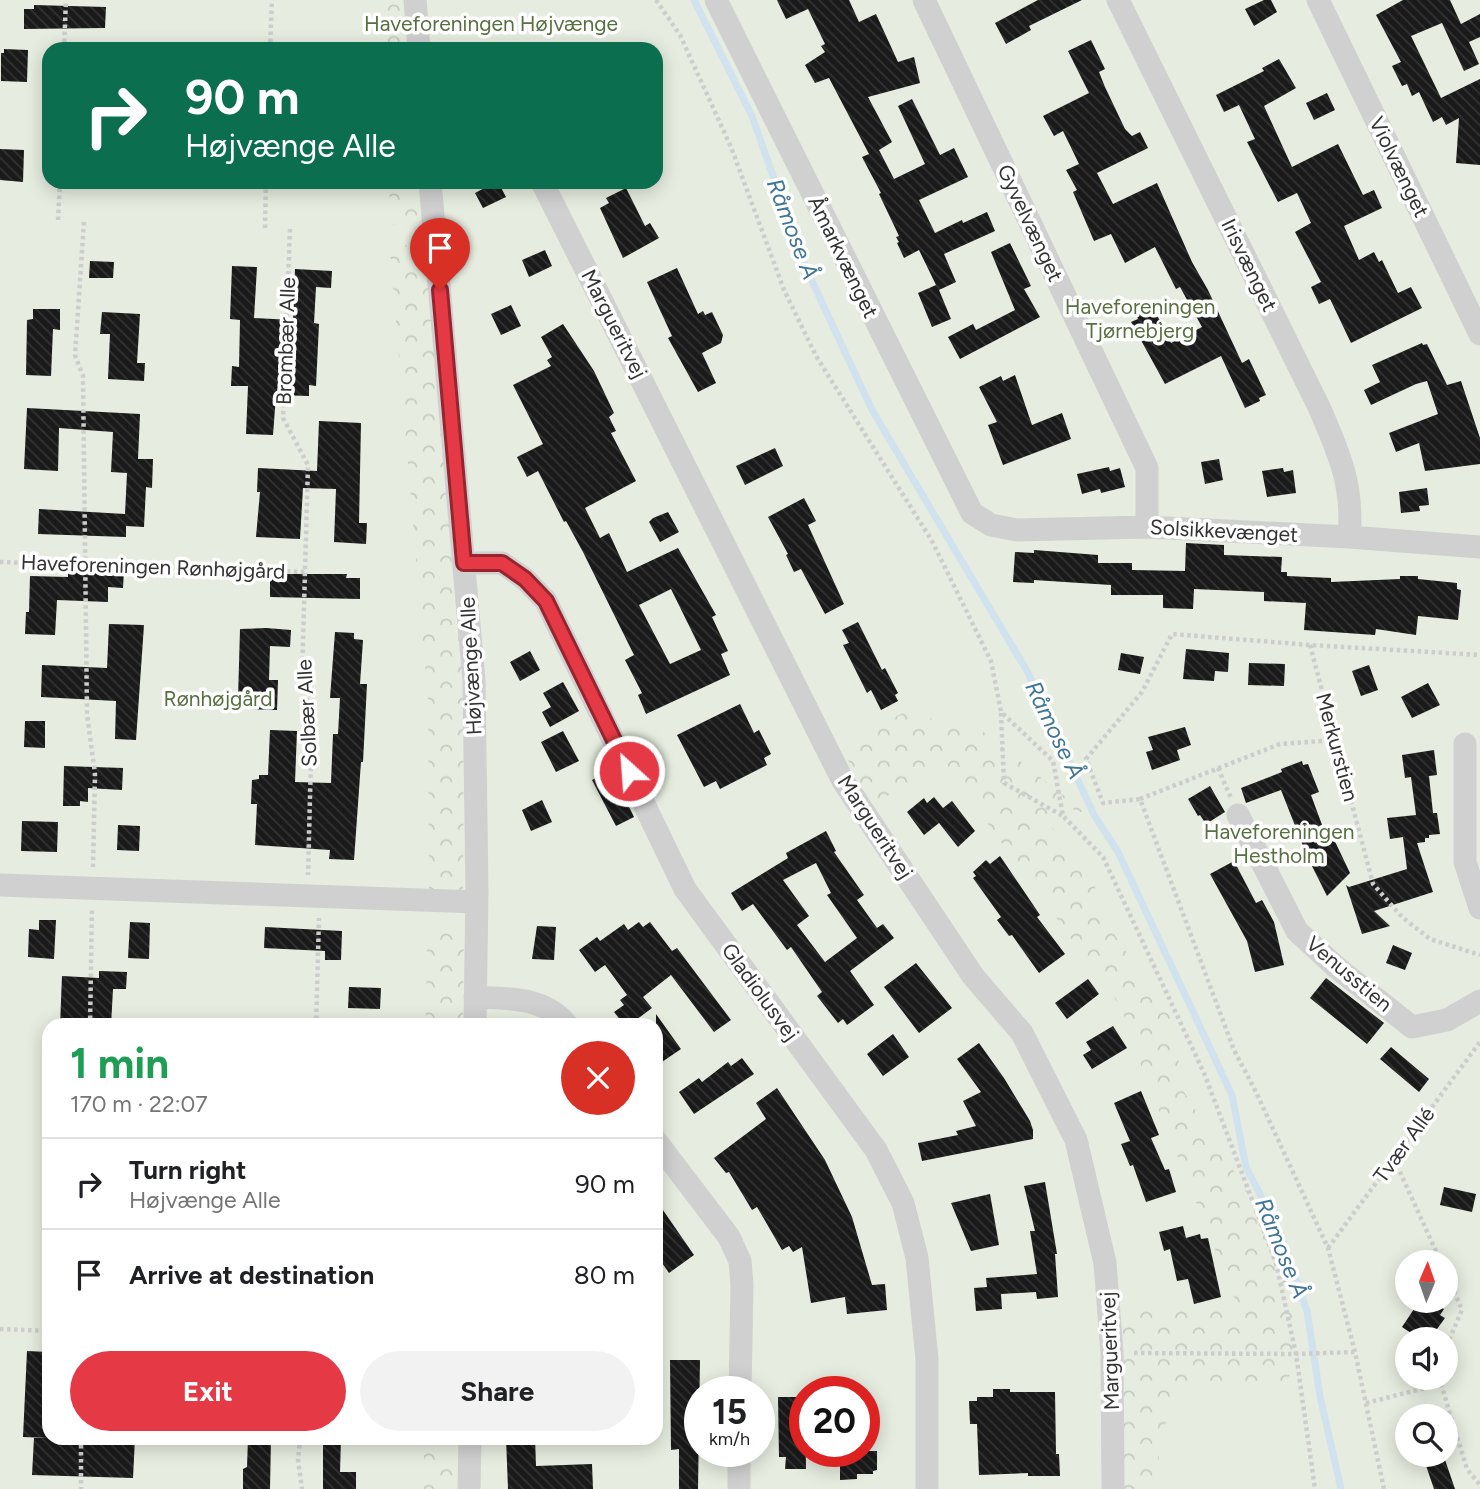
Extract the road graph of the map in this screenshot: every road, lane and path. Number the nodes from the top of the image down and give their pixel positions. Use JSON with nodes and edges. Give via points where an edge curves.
{"nodes":[{"id":1,"x":66,"y":0,"type":"edge"},
{"id":2,"x":272,"y":0,"type":"edge"},
{"id":3,"x":415,"y":0,"type":"edge"},
{"id":4,"x":656,"y":0,"type":"edge"},
{"id":5,"x":716,"y":0,"type":"edge"},
{"id":6,"x":924,"y":0,"type":"edge"},
{"id":7,"x":1118,"y":0,"type":"edge"},
{"id":8,"x":1318,"y":0,"type":"edge"},
{"id":9,"x":64,"y":42,"type":"edge"},
{"id":10,"x":270,"y":42,"type":"edge"},
{"id":11,"x":418,"y":42,"type":"edge"},
{"id":12,"x":60,"y":189,"type":"edge"},
{"id":13,"x":266,"y":189,"type":"edge"},
{"id":14,"x":431,"y":189,"type":"edge"},
{"id":15,"x":546,"y":189,"type":"edge"},
{"id":16,"x":58,"y":220,"type":"dead end"},
{"id":17,"x":84,"y":222,"type":"dead end"},
{"id":18,"x":265,"y":228,"type":"dead end"},
{"id":19,"x":290,"y":229,"type":"dead end"},
{"id":20,"x":1480,"y":334,"type":"edge"},
{"id":21,"x":972,"y":513,"type":"joint"},
{"id":22,"x":1147,"y":527,"type":"junction"},
{"id":23,"x":1349,"y":537,"type":"junction"},
{"id":24,"x":1480,"y":547,"type":"edge"},
{"id":25,"x":0,"y":562,"type":"edge"},
{"id":26,"x":464,"y":563,"type":"junction"},
{"id":27,"x":84,"y":564,"type":"junction"},
{"id":28,"x":305,"y":572,"type":"junction"},
{"id":29,"x":1310,"y":645,"type":"junction"},
{"id":30,"x":1480,"y":655,"type":"edge"},
{"id":31,"x":1001,"y":712,"type":"junction"},
{"id":32,"x":1335,"y":740,"type":"junction"},
{"id":33,"x":1465,"y":744,"type":"dead end"},
{"id":34,"x":1218,"y":768,"type":"junction"},
{"id":35,"x":1140,"y":799,"type":"junction"},
{"id":36,"x":1238,"y":815,"type":"joint"},
{"id":37,"x":1063,"y":816,"type":"junction"},
{"id":38,"x":0,"y":885,"type":"edge"},
{"id":39,"x":92,"y":888,"type":"junction"},
{"id":40,"x":313,"y":896,"type":"junction"},
{"id":41,"x":477,"y":902,"type":"junction"},
{"id":42,"x":1480,"y":908,"type":"edge"},
{"id":43,"x":1480,"y":955,"type":"edge"},
{"id":44,"x":475,"y":997,"type":"junction"},
{"id":45,"x":1480,"y":1001,"type":"edge"},
{"id":46,"x":90,"y":1018,"type":"edge"},
{"id":47,"x":316,"y":1018,"type":"edge"},
{"id":48,"x":475,"y":1018,"type":"edge"},
{"id":49,"x":562,"y":1018,"type":"edge"},
{"id":50,"x":1480,"y":1042,"type":"edge"},
{"id":51,"x":663,"y":1151,"type":"edge"},
{"id":52,"x":1394,"y":1158,"type":"junction"},
{"id":53,"x":1328,"y":1248,"type":"junction"},
{"id":54,"x":1436,"y":1250,"type":"edge"},
{"id":55,"x":1458,"y":1300,"type":"edge"},
{"id":56,"x":1455,"y":1327,"type":"edge"},
{"id":57,"x":0,"y":1329,"type":"edge"},
{"id":58,"x":42,"y":1331,"type":"edge"},
{"id":59,"x":1355,"y":1352,"type":"junction"},
{"id":60,"x":1112,"y":1353,"type":"junction"},
{"id":61,"x":1296,"y":1354,"type":"junction"},
{"id":62,"x":740,"y":1376,"type":"edge"},
{"id":63,"x":1417,"y":1390,"type":"edge"},
{"id":64,"x":1443,"y":1390,"type":"edge"},
{"id":65,"x":1366,"y":1403,"type":"junction"},
{"id":66,"x":81,"y":1445,"type":"edge"},
{"id":67,"x":299,"y":1445,"type":"edge"},
{"id":68,"x":470,"y":1445,"type":"edge"},
{"id":69,"x":739,"y":1467,"type":"edge"},
{"id":70,"x":1480,"y":1485,"type":"edge"},
{"id":71,"x":81,"y":1489,"type":"edge"},
{"id":72,"x":302,"y":1489,"type":"edge"},
{"id":73,"x":469,"y":1489,"type":"edge"},
{"id":74,"x":739,"y":1489,"type":"edge"},
{"id":75,"x":927,"y":1489,"type":"edge"},
{"id":76,"x":1113,"y":1489,"type":"edge"},
{"id":77,"x":1315,"y":1489,"type":"edge"},
{"id":78,"x":1384,"y":1489,"type":"edge"}],
"edges":[{"from":1,"to":9,"type":"path"},
{"from":2,"to":10,"type":"path"},
{"from":3,"to":11,"type":"street"},
{"from":4,"to":31,"type":"path","via":[[680,34],[731,147],[784,290],[816,356],[932,541],[991,661]]},
{"from":5,"to":21,"type":"street","name":"Åmarkvænget"},
{"from":6,"to":22,"type":"street","name":"Gyvelvænget","via":[[1147,468]]},
{"from":7,"to":23,"type":"street","name":"Irisvænget","via":[[1342,459],[1349,488]]},
{"from":8,"to":20,"type":"street","name":"Violvænget"},
{"from":12,"to":16,"type":"path"},
{"from":13,"to":18,"type":"path"},
{"from":14,"to":26,"type":"street","name":"Højvænge Alle"},
{"from":15,"to":60,"type":"street","name":"Margueritvej","via":[[843,781],[973,976],[1022,1033],[1076,1140],[1105,1264]]},
{"from":17,"to":27,"type":"path","via":[[75,355],[83,376]]},
{"from":19,"to":28,"type":"path","name":"Brombær Alle","via":[[283,418],[309,465]]},
{"from":21,"to":22,"type":"street","name":"Solsikkevænget","via":[[991,525],[1017,530]]},
{"from":22,"to":23,"type":"street","name":"Solsikkevænget"},
{"from":23,"to":24,"type":"street","name":"Solsikkevænget"},
{"from":25,"to":27,"type":"path","name":"Haveforeningen Rønhøjgård"},
{"from":26,"to":41,"type":"street","name":"Højvænge Alle","via":[[474,681]]},
{"from":26,"to":75,"type":"street","name":"Gladiolusvej","via":[[502,563],[546,601],[685,889],[876,1150],[903,1203],[914,1247],[927,1359]]},
{"from":27,"to":28,"type":"path","name":"Haveforeningen Rønhøjgård"},
{"from":27,"to":39,"type":"path","via":[[87,715],[96,774]]},
{"from":28,"to":40,"type":"path","name":"Solbær Alle","via":[[302,678],[312,719]]},
{"from":29,"to":30,"type":"path"},
{"from":29,"to":32,"type":"path","name":"Merkurstien"},
{"from":29,"to":35,"type":"path","via":[[1172,634],[1142,692],[1086,759],[1103,803]]},
{"from":31,"to":37,"type":"path","via":[[1053,761]]},
{"from":31,"to":37,"type":"path","via":[[1004,783]]},
{"from":32,"to":34,"type":"path","via":[[1280,744]]},
{"from":32,"to":43,"type":"path","name":"Merkurstien","via":[[1373,884],[1402,917],[1430,939]]},
{"from":33,"to":42,"type":"street","via":[[1465,862]]},
{"from":34,"to":35,"type":"path"},
{"from":34,"to":36,"type":"path"},
{"from":35,"to":53,"type":"path","via":[[1234,1050]]},
{"from":36,"to":45,"type":"street","name":"Venusstien","via":[[1297,931],[1412,1027],[1447,1020]]},
{"from":37,"to":61,"type":"path","via":[[1103,857],[1204,1073],[1276,1263]]},
{"from":38,"to":39,"type":"street"},
{"from":39,"to":40,"type":"street"},
{"from":39,"to":46,"type":"path"},
{"from":40,"to":41,"type":"street"},
{"from":40,"to":47,"type":"path","name":"Solbær Alle"},
{"from":41,"to":44,"type":"street","name":"Højvænge Alle"},
{"from":44,"to":48,"type":"street","name":"Højvænge Alle"},
{"from":44,"to":49,"type":"street","via":[[531,1001]]},
{"from":50,"to":52,"type":"path","name":"Tvær Allé"},
{"from":51,"to":62,"type":"street","via":[[729,1237],[740,1261]]},
{"from":52,"to":53,"type":"path","name":"Tvær Allé"},
{"from":52,"to":54,"type":"path"},
{"from":53,"to":59,"type":"path"},
{"from":55,"to":56,"type":"path","via":[[1462,1310]]},
{"from":57,"to":58,"type":"path"},
{"from":59,"to":61,"type":"path"},
{"from":59,"to":65,"type":"path"},
{"from":60,"to":61,"type":"path"},
{"from":60,"to":76,"type":"street","name":"Margueritvej"},
{"from":61,"to":77,"type":"path"},
{"from":63,"to":65,"type":"path"},
{"from":64,"to":70,"type":"path","via":[[1467,1469]]},
{"from":65,"to":78,"type":"path"},
{"from":66,"to":71,"type":"path"},
{"from":67,"to":72,"type":"path"},
{"from":68,"to":73,"type":"street"},
{"from":69,"to":74,"type":"street"}]}
